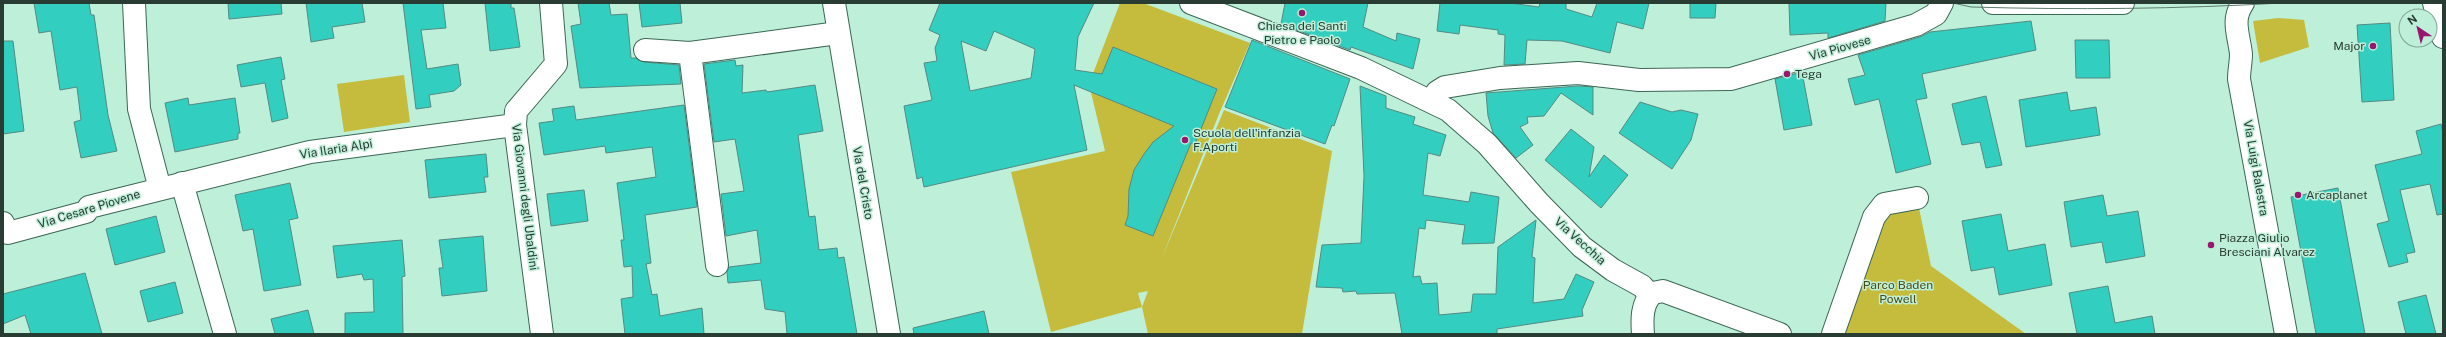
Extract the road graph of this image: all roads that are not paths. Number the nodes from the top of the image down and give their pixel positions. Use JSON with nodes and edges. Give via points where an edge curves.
{"nodes":[{"id":1,"x":134,"y":3,"type":"edge"},
{"id":2,"x":551,"y":3,"type":"edge"},
{"id":3,"x":834,"y":3,"type":"edge"},
{"id":4,"x":1191,"y":3,"type":"edge"},
{"id":5,"x":1942,"y":3,"type":"edge"},
{"id":6,"x":1993,"y":3,"type":"edge"},
{"id":7,"x":2123,"y":3,"type":"edge"},
{"id":8,"x":2243,"y":3,"type":"edge"},
{"id":9,"x":2434,"y":3,"type":"edge"},
{"id":10,"x":838,"y":33,"type":"junction"},
{"id":11,"x":2443,"y":37,"type":"edge"},
{"id":12,"x":644,"y":50,"type":"dead end"},
{"id":13,"x":690,"y":53,"type":"junction"},
{"id":14,"x":1432,"y":101,"type":"junction"},
{"id":15,"x":514,"y":125,"type":"junction"},
{"id":16,"x":182,"y":183,"type":"junction"},
{"id":17,"x":160,"y":189,"type":"junction"},
{"id":18,"x":1917,"y":198,"type":"dead end"},
{"id":19,"x":3,"y":223,"type":"edge"},
{"id":20,"x":718,"y":265,"type":"dead end"},
{"id":21,"x":1650,"y":295,"type":"junction"},
{"id":22,"x":224,"y":334,"type":"edge"},
{"id":23,"x":542,"y":334,"type":"edge"},
{"id":24,"x":889,"y":334,"type":"edge"},
{"id":25,"x":1643,"y":334,"type":"edge"},
{"id":26,"x":1780,"y":334,"type":"edge"},
{"id":27,"x":1833,"y":334,"type":"edge"},
{"id":28,"x":2286,"y":334,"type":"edge"}],
"edges":[{"from":1,"to":17,"type":"street","via":[[139,109]]},
{"from":2,"to":15,"type":"street","name":"Via Giovanni degli Ubaldini","via":[[556,64],[516,111]]},
{"from":3,"to":10,"type":"street","name":"Via del Cristo"},
{"from":4,"to":14,"type":"street","name":"Via Vecchia","via":[[1361,68]]},
{"from":5,"to":14,"type":"street","name":"Via Piovese","via":[[1936,14],[1916,25],[1731,79],[1639,80],[1578,73],[1500,78],[1445,87],[1437,92]]},
{"from":6,"to":7,"type":"street"},
{"from":8,"to":28,"type":"street","name":"Via Luigi Balestra","via":[[2237,12],[2236,21],[2241,55],[2239,79]]},
{"from":9,"to":11,"type":"street"},
{"from":10,"to":13,"type":"street"},
{"from":10,"to":24,"type":"street","name":"Via del Cristo"},
{"from":12,"to":13,"type":"street"},
{"from":13,"to":20,"type":"street"},
{"from":14,"to":21,"type":"street","name":"Via Vecchia","via":[[1463,121],[1487,144],[1538,203],[1582,247],[1613,270],[1642,286]]},
{"from":15,"to":16,"type":"street","name":"Via Ilaria Alpi","via":[[310,152]]},
{"from":15,"to":23,"type":"street","name":"Via Giovanni degli Ubaldini"},
{"from":16,"to":17,"type":"street","name":"Via Ilaria Alpi"},
{"from":16,"to":22,"type":"street"},
{"from":17,"to":19,"type":"street","name":"Via Cesare Piovene","via":[[89,207],[86,212],[8,232]]},
{"from":18,"to":27,"type":"street","via":[[1884,204],[1874,217]]},
{"from":21,"to":25,"type":"street","via":[[1643,312]]},
{"from":21,"to":26,"type":"street","via":[[1663,291]]}]}
